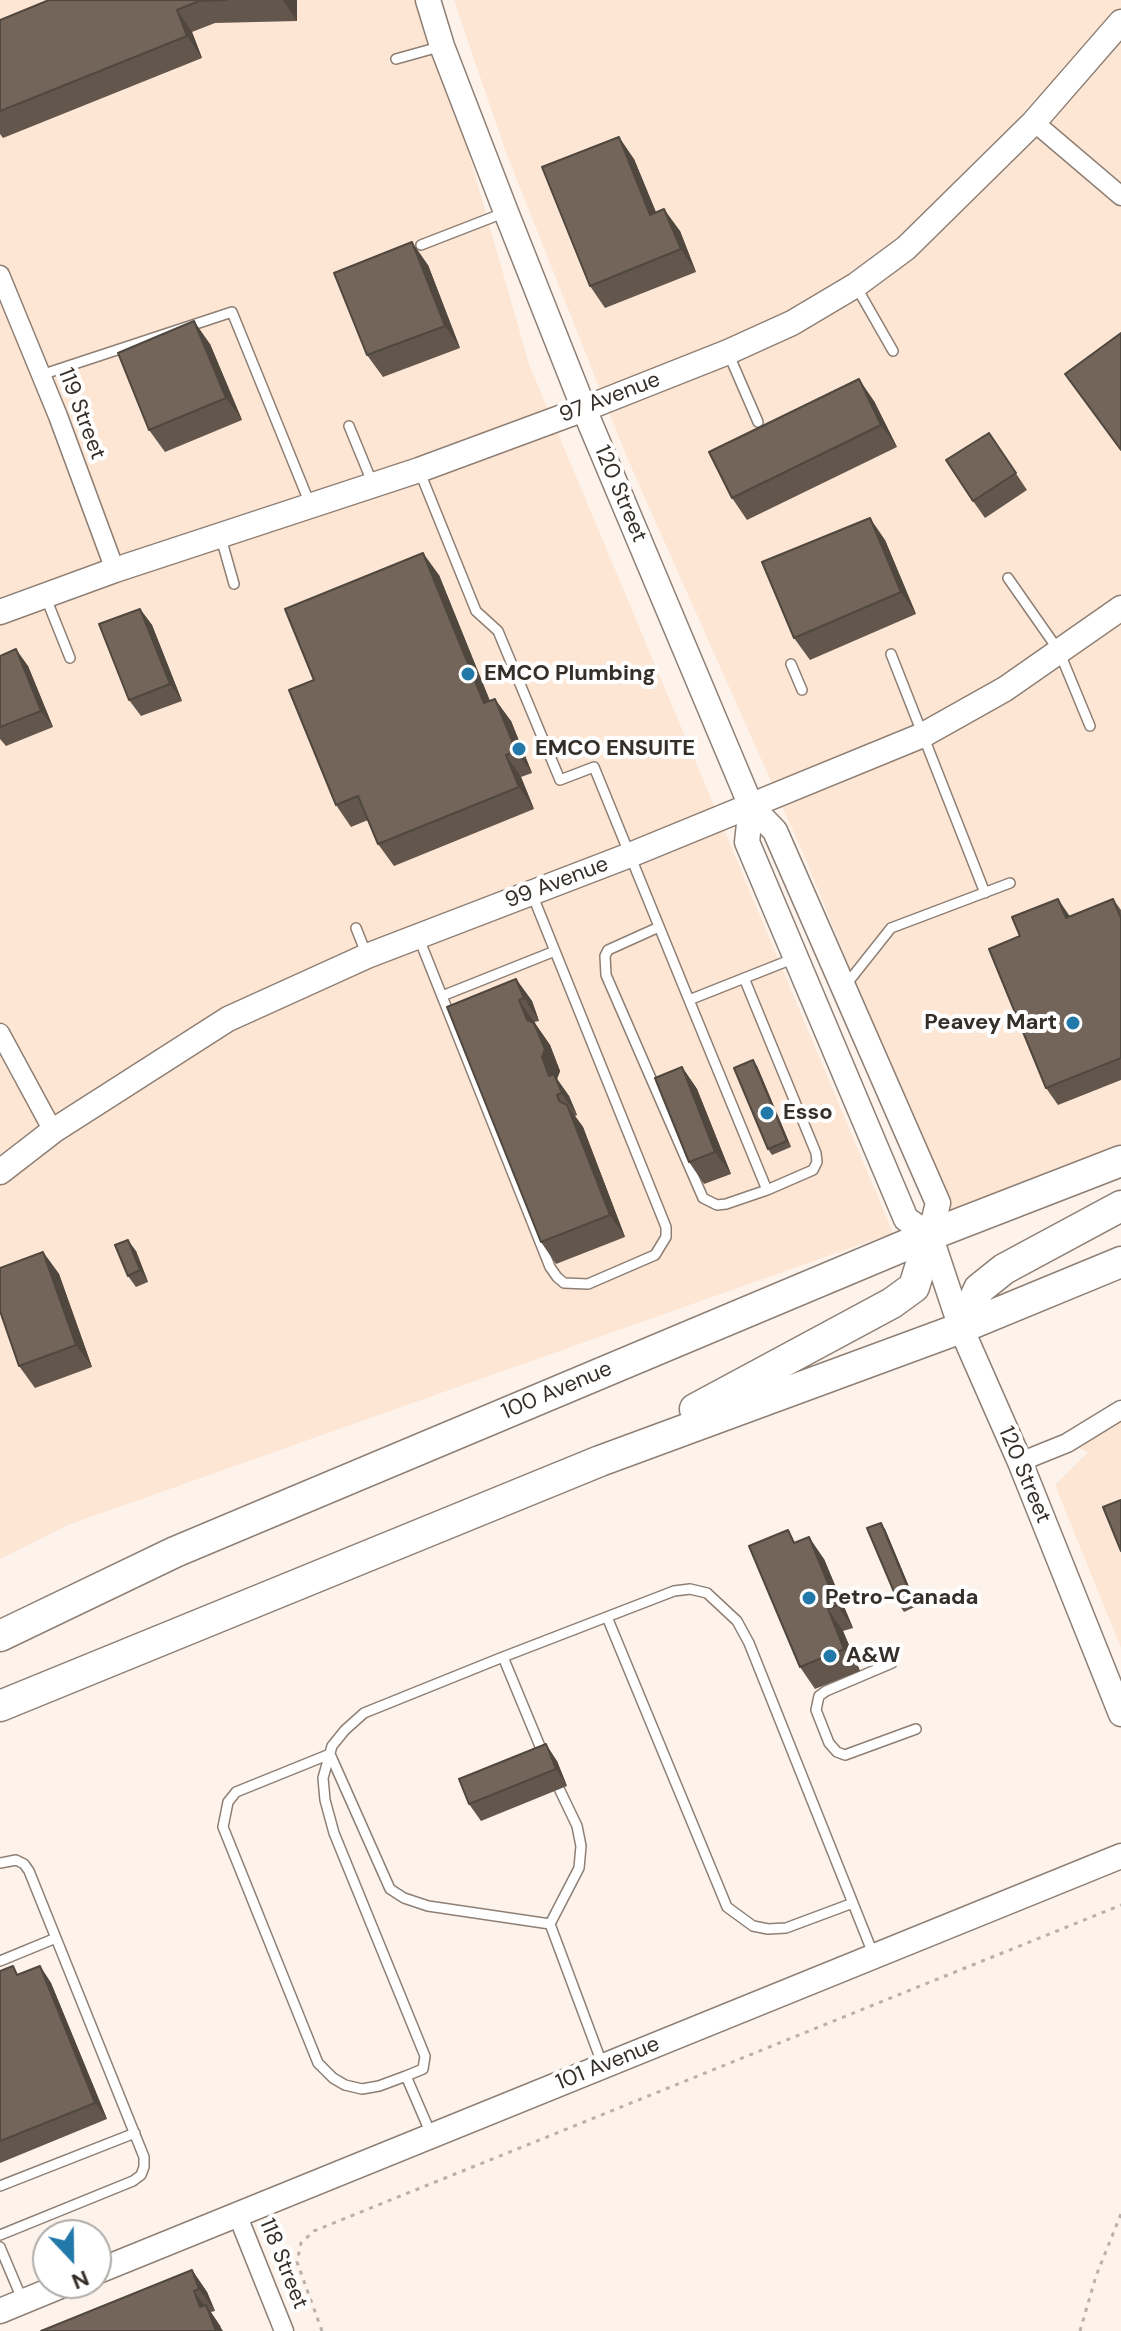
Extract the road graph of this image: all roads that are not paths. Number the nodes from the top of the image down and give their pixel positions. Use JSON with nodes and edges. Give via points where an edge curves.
{"nodes":[{"id":1,"x":428,"y":0,"type":"edge"},
{"id":2,"x":1121,"y":22,"type":"edge"},
{"id":3,"x":442,"y":46,"type":"junction"},
{"id":4,"x":396,"y":59,"type":"dead end"},
{"id":5,"x":1034,"y":122,"type":"junction"},
{"id":6,"x":1121,"y":196,"type":"edge"},
{"id":7,"x":506,"y":212,"type":"junction"},
{"id":8,"x":421,"y":245,"type":"dead end"},
{"id":9,"x":0,"y":275,"type":"edge"},
{"id":10,"x":856,"y":285,"type":"junction"},
{"id":11,"x":893,"y":351,"type":"dead end"},
{"id":12,"x":728,"y":352,"type":"junction"},
{"id":13,"x":41,"y":375,"type":"junction"},
{"id":14,"x":584,"y":409,"type":"junction"},
{"id":15,"x":758,"y":422,"type":"dead end"},
{"id":16,"x":349,"y":426,"type":"dead end"},
{"id":17,"x":419,"y":470,"type":"junction"},
{"id":18,"x":374,"y":486,"type":"junction"},
{"id":19,"x":311,"y":507,"type":"junction"},
{"id":20,"x":220,"y":537,"type":"junction"},
{"id":21,"x":115,"y":570,"type":"junction"},
{"id":22,"x":1008,"y":578,"type":"dead end"},
{"id":23,"x":234,"y":584,"type":"dead end"},
{"id":24,"x":44,"y":595,"type":"junction"},
{"id":25,"x":1121,"y":608,"type":"edge"},
{"id":26,"x":0,"y":612,"type":"edge"},
{"id":27,"x":1059,"y":651,"type":"junction"},
{"id":28,"x":891,"y":654,"type":"dead end"},
{"id":29,"x":70,"y":658,"type":"dead end"},
{"id":30,"x":791,"y":664,"type":"dead end"},
{"id":31,"x":802,"y":690,"type":"dead end"},
{"id":32,"x":1090,"y":726,"type":"dead end"},
{"id":33,"x":923,"y":735,"type":"junction"},
{"id":34,"x":751,"y":806,"type":"junction"},
{"id":35,"x":630,"y":855,"type":"junction"},
{"id":36,"x":1010,"y":883,"type":"dead end"},
{"id":37,"x":532,"y":893,"type":"junction"},
{"id":38,"x":985,"y":893,"type":"junction"},
{"id":39,"x":659,"y":927,"type":"junction"},
{"id":40,"x":356,"y":928,"type":"dead end"},
{"id":41,"x":418,"y":936,"type":"junction"},
{"id":42,"x":555,"y":951,"type":"junction"},
{"id":43,"x":367,"y":956,"type":"junction"},
{"id":44,"x":796,"y":957,"type":"junction"},
{"id":45,"x":744,"y":978,"type":"junction"},
{"id":46,"x":845,"y":986,"type":"junction"},
{"id":47,"x":442,"y":996,"type":"junction"},
{"id":48,"x":689,"y":1000,"type":"junction"},
{"id":49,"x":0,"y":1033,"type":"edge"},
{"id":50,"x":53,"y":1131,"type":"junction"},
{"id":51,"x":1121,"y":1161,"type":"edge"},
{"id":52,"x":0,"y":1172,"type":"edge"},
{"id":53,"x":767,"y":1190,"type":"junction"},
{"id":54,"x":1121,"y":1206,"type":"edge"},
{"id":55,"x":930,"y":1235,"type":"junction"},
{"id":56,"x":1121,"y":1262,"type":"edge"},
{"id":57,"x":961,"y":1328,"type":"junction"},
{"id":58,"x":1121,"y":1410,"type":"edge"},
{"id":59,"x":600,"y":1461,"type":"junction"},
{"id":60,"x":1020,"y":1462,"type":"junction"},
{"id":61,"x":607,"y":1617,"type":"junction"},
{"id":62,"x":0,"y":1636,"type":"edge"},
{"id":63,"x":503,"y":1657,"type":"junction"},
{"id":64,"x":892,"y":1663,"type":"dead end"},
{"id":65,"x":0,"y":1706,"type":"edge"},
{"id":66,"x":1121,"y":1714,"type":"edge"},
{"id":67,"x":916,"y":1729,"type":"dead end"},
{"id":68,"x":330,"y":1754,"type":"junction"},
{"id":69,"x":1121,"y":1856,"type":"edge"},
{"id":70,"x":0,"y":1863,"type":"edge"},
{"id":71,"x":853,"y":1903,"type":"junction"},
{"id":72,"x":550,"y":1924,"type":"junction"},
{"id":73,"x":56,"y":1938,"type":"junction"},
{"id":74,"x":874,"y":1956,"type":"junction"},
{"id":75,"x":0,"y":1961,"type":"edge"},
{"id":76,"x":603,"y":2066,"type":"junction"},
{"id":77,"x":406,"y":2076,"type":"junction"},
{"id":78,"x":135,"y":2133,"type":"junction"},
{"id":79,"x":432,"y":2135,"type":"junction"},
{"id":80,"x":0,"y":2186,"type":"edge"},
{"id":81,"x":237,"y":2214,"type":"junction"},
{"id":82,"x":0,"y":2235,"type":"edge"},
{"id":83,"x":0,"y":2247,"type":"edge"},
{"id":84,"x":112,"y":2265,"type":"edge"},
{"id":85,"x":32,"y":2298,"type":"edge"},
{"id":86,"x":11,"y":2306,"type":"edge"},
{"id":87,"x":284,"y":2331,"type":"edge"}],
"edges":[{"from":1,"to":3,"type":"street","name":"120 Street"},
{"from":2,"to":5,"type":"street","name":"97 Avenue"},
{"from":3,"to":4,"type":"lane"},
{"from":3,"to":7,"type":"street","name":"120 Street"},
{"from":5,"to":6,"type":"street"},
{"from":5,"to":10,"type":"street","name":"97 Avenue","via":[[906,248]]},
{"from":7,"to":8,"type":"lane"},
{"from":7,"to":14,"type":"street","name":"120 Street"},
{"from":9,"to":13,"type":"street","name":"119 Street"},
{"from":10,"to":11,"type":"lane"},
{"from":10,"to":12,"type":"street","name":"97 Avenue"},
{"from":12,"to":14,"type":"street","name":"97 Avenue"},
{"from":12,"to":15,"type":"lane"},
{"from":13,"to":19,"type":"lane","via":[[232,312]]},
{"from":13,"to":21,"type":"street","name":"119 Street"},
{"from":14,"to":17,"type":"street","name":"97 Avenue"},
{"from":14,"to":34,"type":"street","name":"120 Street"},
{"from":16,"to":18,"type":"lane"},
{"from":17,"to":18,"type":"street","name":"97 Avenue"},
{"from":17,"to":35,"type":"lane","via":[[476,611],[498,631],[560,780],[594,767]]},
{"from":18,"to":19,"type":"street","name":"97 Avenue"},
{"from":19,"to":20,"type":"street","name":"97 Avenue"},
{"from":20,"to":21,"type":"street","name":"97 Avenue"},
{"from":20,"to":23,"type":"lane"},
{"from":21,"to":24,"type":"street","name":"97 Avenue"},
{"from":22,"to":27,"type":"lane"},
{"from":24,"to":26,"type":"street","name":"97 Avenue"},
{"from":24,"to":29,"type":"lane"},
{"from":25,"to":27,"type":"street","name":"99 Avenue"},
{"from":27,"to":32,"type":"lane"},
{"from":27,"to":33,"type":"street","name":"99 Avenue"},
{"from":28,"to":33,"type":"lane"},
{"from":30,"to":31,"type":"lane"},
{"from":33,"to":34,"type":"street","name":"99 Avenue"},
{"from":33,"to":38,"type":"lane"},
{"from":34,"to":35,"type":"street","name":"99 Avenue"},
{"from":34,"to":44,"type":"street","name":"120 Street","via":[[747,842]]},
{"from":34,"to":46,"type":"street","name":"120 Street","via":[[775,831]]},
{"from":35,"to":37,"type":"street","name":"99 Avenue"},
{"from":35,"to":39,"type":"lane"},
{"from":36,"to":38,"type":"lane"},
{"from":37,"to":41,"type":"street","name":"99 Avenue"},
{"from":37,"to":42,"type":"lane"},
{"from":38,"to":46,"type":"lane","via":[[891,928]]},
{"from":39,"to":48,"type":"lane"},
{"from":39,"to":53,"type":"lane","via":[[608,950],[606,975],[703,1198],[726,1204]]},
{"from":40,"to":43,"type":"lane"},
{"from":41,"to":43,"type":"street","name":"99 Avenue"},
{"from":41,"to":47,"type":"lane"},
{"from":42,"to":47,"type":"lane"},
{"from":42,"to":47,"type":"lane","via":[[666,1227],[655,1255],[588,1284],[564,1283],[550,1267]]},
{"from":43,"to":50,"type":"street","name":"99 Avenue","via":[[228,1019]]},
{"from":44,"to":45,"type":"lane"},
{"from":44,"to":55,"type":"street","name":"120 Street","via":[[906,1219]]},
{"from":45,"to":48,"type":"lane"},
{"from":45,"to":53,"type":"lane","via":[[817,1162],[813,1170]]},
{"from":46,"to":55,"type":"street","name":"120 Street","via":[[938,1203]]},
{"from":48,"to":53,"type":"lane"},
{"from":49,"to":50,"type":"street"},
{"from":50,"to":52,"type":"street","name":"99 Avenue"},
{"from":51,"to":55,"type":"main road","name":"100 Avenue"},
{"from":54,"to":57,"type":"main road","via":[[1004,1269],[979,1289]]},
{"from":55,"to":57,"type":"street","name":"120 Street"},
{"from":55,"to":59,"type":"main road","via":[[914,1287],[892,1303]]},
{"from":55,"to":62,"type":"main road","name":"100 Avenue","via":[[175,1552]]},
{"from":56,"to":57,"type":"main road"},
{"from":57,"to":59,"type":"main road"},
{"from":57,"to":60,"type":"street","name":"120 Street"},
{"from":58,"to":60,"type":"street","via":[[1067,1443]]},
{"from":59,"to":65,"type":"main road"},
{"from":60,"to":66,"type":"street","name":"120 Street"},
{"from":61,"to":63,"type":"lane"},
{"from":61,"to":71,"type":"lane","via":[[727,1907],[753,1926],[768,1929],[786,1928]]},
{"from":61,"to":71,"type":"lane","via":[[690,1589],[707,1593],[737,1621]]},
{"from":63,"to":68,"type":"lane","via":[[364,1713]]},
{"from":63,"to":72,"type":"lane","via":[[581,1846],[579,1868]]},
{"from":64,"to":67,"type":"lane","via":[[826,1691],[816,1710],[829,1743],[845,1755]]},
{"from":68,"to":72,"type":"lane","via":[[390,1889],[428,1906]]},
{"from":68,"to":77,"type":"lane","via":[[323,1778],[334,1833],[425,2056],[423,2069]]},
{"from":68,"to":77,"type":"lane","via":[[236,1792],[228,1802],[223,1827],[318,2063],[333,2078],[362,2089]]},
{"from":69,"to":74,"type":"street","name":"101 Avenue"},
{"from":70,"to":73,"type":"lane","via":[[24,1864]]},
{"from":71,"to":74,"type":"lane"},
{"from":72,"to":76,"type":"lane"},
{"from":73,"to":75,"type":"lane"},
{"from":73,"to":78,"type":"lane"},
{"from":74,"to":76,"type":"street","name":"101 Avenue"},
{"from":76,"to":79,"type":"street","name":"101 Avenue"},
{"from":77,"to":79,"type":"lane"},
{"from":78,"to":80,"type":"lane"},
{"from":78,"to":82,"type":"lane","via":[[144,2167],[133,2181]]},
{"from":79,"to":81,"type":"street","name":"101 Avenue"},
{"from":81,"to":84,"type":"street","name":"101 Avenue"},
{"from":81,"to":87,"type":"street","name":"118 Street"},
{"from":83,"to":86,"type":"lane"},
{"from":85,"to":86,"type":"street"}]}
